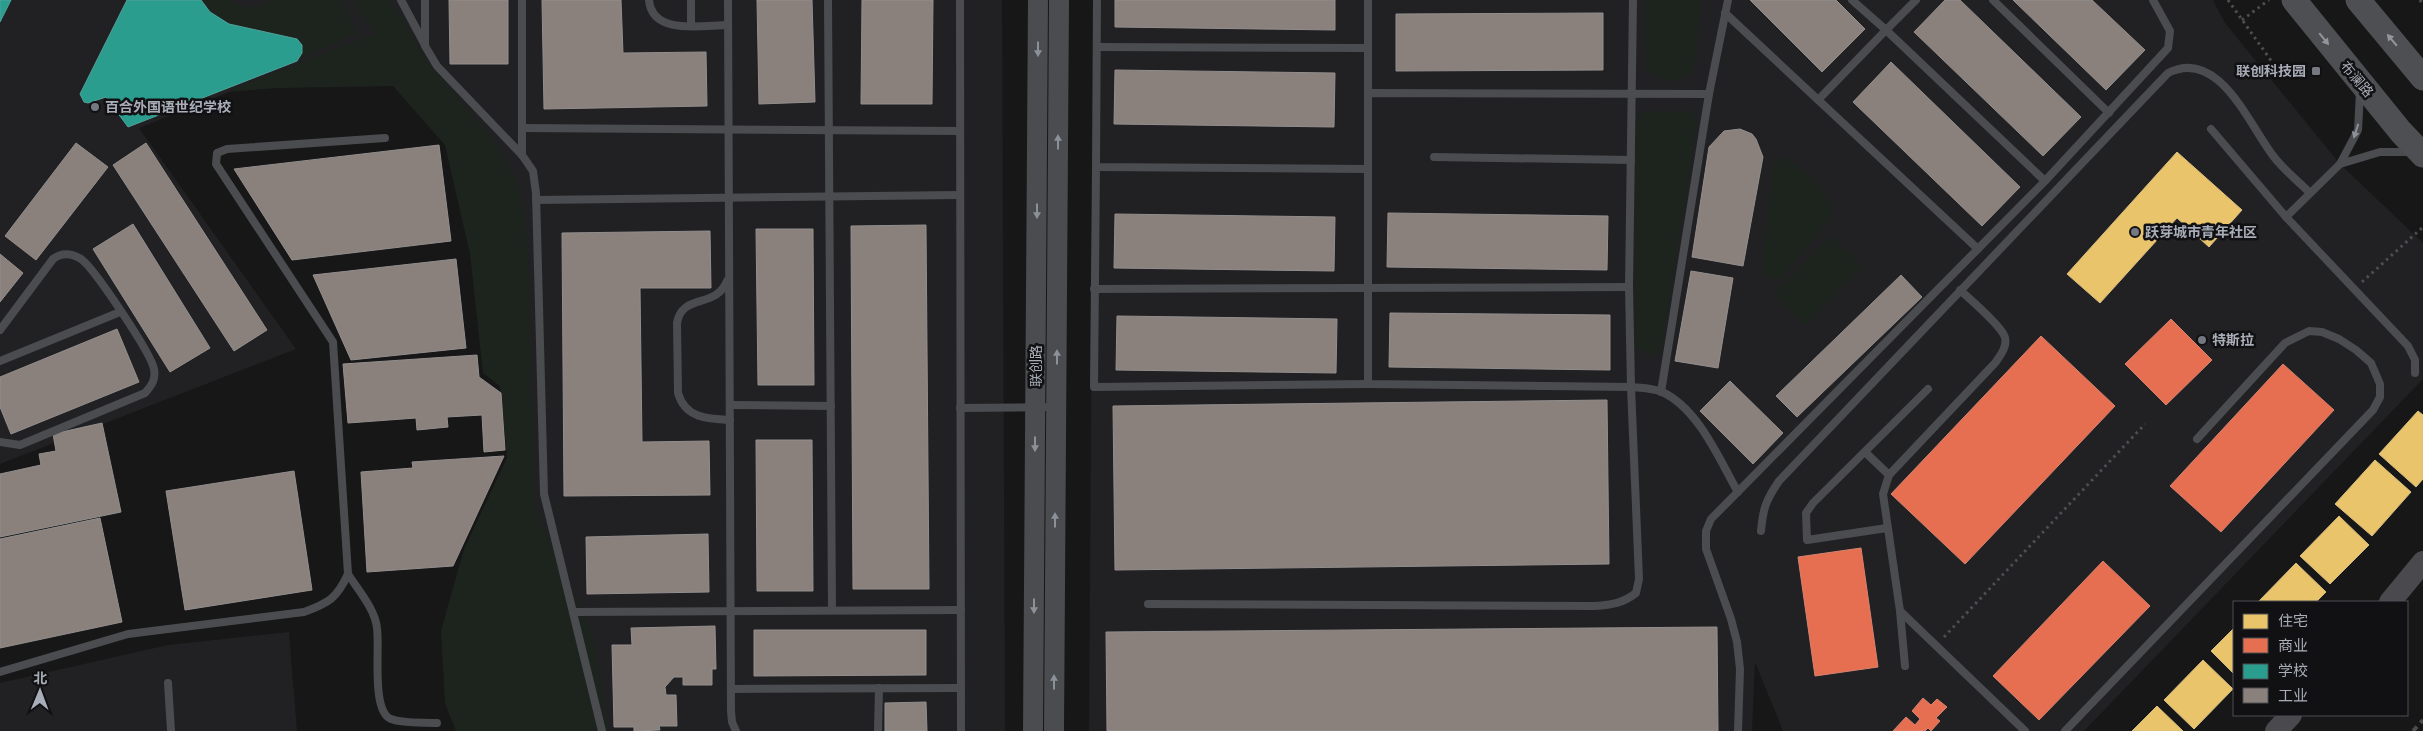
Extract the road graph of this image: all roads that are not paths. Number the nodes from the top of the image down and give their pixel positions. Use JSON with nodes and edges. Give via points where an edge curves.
{"nodes":[{"id":1,"x":401,"y":0,"type":"edge"},
{"id":2,"x":425,"y":0,"type":"edge"},
{"id":3,"x":522,"y":0,"type":"edge"},
{"id":4,"x":649,"y":0,"type":"edge"},
{"id":5,"x":691,"y":0,"type":"edge"},
{"id":6,"x":728,"y":0,"type":"edge"},
{"id":7,"x":828,"y":0,"type":"edge"},
{"id":8,"x":960,"y":0,"type":"edge"},
{"id":9,"x":1038,"y":0,"type":"edge"},
{"id":10,"x":1059,"y":0,"type":"edge"},
{"id":11,"x":1097,"y":0,"type":"edge"},
{"id":12,"x":1368,"y":0,"type":"edge"},
{"id":13,"x":1633,"y":0,"type":"edge"},
{"id":14,"x":1728,"y":0,"type":"edge"},
{"id":15,"x":1852,"y":0,"type":"edge"},
{"id":16,"x":1916,"y":0,"type":"edge"},
{"id":17,"x":1993,"y":0,"type":"edge"},
{"id":18,"x":2153,"y":0,"type":"edge"},
{"id":19,"x":2294,"y":0,"type":"edge"},
{"id":20,"x":2358,"y":0,"type":"edge"},
{"id":21,"x":1725,"y":13,"type":"junction"},
{"id":22,"x":691,"y":25,"type":"junction"},
{"id":23,"x":728,"y":25,"type":"junction"},
{"id":24,"x":1886,"y":30,"type":"junction"},
{"id":25,"x":426,"y":46,"type":"junction"},
{"id":26,"x":1097,"y":47,"type":"junction"},
{"id":27,"x":1368,"y":48,"type":"junction"},
{"id":28,"x":2423,"y":78,"type":"edge"},
{"id":29,"x":2360,"y":83,"type":"junction"},
{"id":30,"x":1368,"y":93,"type":"junction"},
{"id":31,"x":1632,"y":93,"type":"junction"},
{"id":32,"x":1709,"y":94,"type":"junction"},
{"id":33,"x":1818,"y":100,"type":"junction"},
{"id":34,"x":2109,"y":113,"type":"junction"},
{"id":35,"x":522,"y":128,"type":"junction"},
{"id":36,"x":2211,"y":129,"type":"dead end"},
{"id":37,"x":729,"y":130,"type":"junction"},
{"id":38,"x":830,"y":130,"type":"junction"},
{"id":39,"x":960,"y":131,"type":"junction"},
{"id":40,"x":385,"y":138,"type":"dead end"},
{"id":41,"x":2422,"y":154,"type":"edge"},
{"id":42,"x":522,"y":155,"type":"junction"},
{"id":43,"x":1434,"y":157,"type":"dead end"},
{"id":44,"x":1631,"y":160,"type":"junction"},
{"id":45,"x":2340,"y":164,"type":"junction"},
{"id":46,"x":1096,"y":167,"type":"junction"},
{"id":47,"x":1367,"y":169,"type":"junction"},
{"id":48,"x":2045,"y":181,"type":"junction"},
{"id":49,"x":2310,"y":193,"type":"junction"},
{"id":50,"x":960,"y":195,"type":"junction"},
{"id":51,"x":729,"y":197,"type":"junction"},
{"id":52,"x":830,"y":197,"type":"junction"},
{"id":53,"x":536,"y":200,"type":"junction"},
{"id":54,"x":2286,"y":217,"type":"junction"},
{"id":55,"x":1978,"y":249,"type":"junction"},
{"id":56,"x":729,"y":277,"type":"junction"},
{"id":57,"x":1629,"y":287,"type":"junction"},
{"id":58,"x":1094,"y":289,"type":"junction"},
{"id":59,"x":1367,"y":289,"type":"junction"},
{"id":60,"x":1960,"y":290,"type":"junction"},
{"id":61,"x":120,"y":312,"type":"junction"},
{"id":62,"x":0,"y":330,"type":"edge"},
{"id":63,"x":0,"y":361,"type":"edge"},
{"id":64,"x":2415,"y":373,"type":"dead end"},
{"id":65,"x":1368,"y":384,"type":"junction"},
{"id":66,"x":1631,"y":387,"type":"junction"},
{"id":67,"x":1928,"y":389,"type":"dead end"},
{"id":68,"x":1661,"y":392,"type":"junction"},
{"id":69,"x":730,"y":405,"type":"junction"},
{"id":70,"x":831,"y":406,"type":"junction"},
{"id":71,"x":1056,"y":407,"type":"junction"},
{"id":72,"x":960,"y":408,"type":"junction"},
{"id":73,"x":1035,"y":408,"type":"junction"},
{"id":74,"x":730,"y":420,"type":"junction"},
{"id":75,"x":2197,"y":439,"type":"dead end"},
{"id":76,"x":0,"y":442,"type":"edge"},
{"id":77,"x":1865,"y":452,"type":"junction"},
{"id":78,"x":1889,"y":475,"type":"junction"},
{"id":79,"x":1738,"y":492,"type":"junction"},
{"id":80,"x":1887,"y":528,"type":"junction"},
{"id":81,"x":1761,"y":531,"type":"dead end"},
{"id":82,"x":2423,"y":562,"type":"edge"},
{"id":83,"x":348,"y":574,"type":"junction"},
{"id":84,"x":2391,"y":601,"type":"edge"},
{"id":85,"x":1148,"y":604,"type":"dead end"},
{"id":86,"x":832,"y":610,"type":"junction"},
{"id":87,"x":961,"y":610,"type":"junction"},
{"id":88,"x":730,"y":611,"type":"junction"},
{"id":89,"x":1900,"y":611,"type":"junction"},
{"id":90,"x":573,"y":612,"type":"junction"},
{"id":91,"x":1905,"y":666,"type":"dead end"},
{"id":92,"x":0,"y":672,"type":"edge"},
{"id":93,"x":168,"y":683,"type":"dead end"},
{"id":94,"x":879,"y":688,"type":"junction"},
{"id":95,"x":961,"y":688,"type":"junction"},
{"id":96,"x":731,"y":689,"type":"junction"},
{"id":97,"x":2290,"y":716,"type":"edge"},
{"id":98,"x":437,"y":723,"type":"dead end"},
{"id":99,"x":170,"y":731,"type":"edge"},
{"id":100,"x":602,"y":731,"type":"edge"},
{"id":101,"x":736,"y":731,"type":"edge"},
{"id":102,"x":878,"y":731,"type":"edge"},
{"id":103,"x":961,"y":731,"type":"edge"},
{"id":104,"x":1032,"y":731,"type":"edge"},
{"id":105,"x":1054,"y":731,"type":"edge"},
{"id":106,"x":1738,"y":731,"type":"edge"},
{"id":107,"x":2025,"y":731,"type":"edge"},
{"id":108,"x":2065,"y":731,"type":"edge"},
{"id":109,"x":2276,"y":731,"type":"edge"}],
"edges":[{"from":1,"to":25,"type":"lane"},
{"from":2,"to":25,"type":"lane"},
{"from":3,"to":35,"type":"lane"},
{"from":4,"to":22,"type":"lane","via":[[649,8],[665,24]]},
{"from":5,"to":22,"type":"lane"},
{"from":6,"to":23,"type":"lane"},
{"from":7,"to":38,"type":"lane"},
{"from":8,"to":39,"type":"lane"},
{"from":9,"to":73,"type":"street","name":"联创路","one_way":true},
{"from":71,"to":10,"type":"street","name":"联创路","one_way":true},
{"from":11,"to":26,"type":"lane"},
{"from":12,"to":27,"type":"lane"},
{"from":13,"to":31,"type":"lane"},
{"from":14,"to":21,"type":"lane"},
{"from":15,"to":24,"type":"lane"},
{"from":16,"to":24,"type":"lane"},
{"from":17,"to":34,"type":"lane"},
{"from":18,"to":34,"type":"lane","via":[[2170,31],[2168,48]]},
{"from":19,"to":29,"type":"main road","name":"布澜路","one_way":true},
{"from":28,"to":20,"type":"main road","one_way":true},
{"from":21,"to":32,"type":"lane"},
{"from":21,"to":33,"type":"lane"},
{"from":22,"to":23,"type":"lane"},
{"from":23,"to":37,"type":"lane"},
{"from":24,"to":33,"type":"lane"},
{"from":24,"to":48,"type":"lane"},
{"from":25,"to":42,"type":"lane","via":[[437,66]]},
{"from":26,"to":27,"type":"lane"},
{"from":26,"to":46,"type":"lane"},
{"from":27,"to":30,"type":"lane"},
{"from":29,"to":41,"type":"main road","name":"布澜路"},
{"from":29,"to":45,"type":"lane","one_way":true,"via":[[2358,130]]},
{"from":30,"to":31,"type":"lane"},
{"from":30,"to":47,"type":"lane"},
{"from":31,"to":32,"type":"lane"},
{"from":31,"to":44,"type":"lane"},
{"from":32,"to":68,"type":"lane"},
{"from":33,"to":55,"type":"lane"},
{"from":34,"to":48,"type":"lane"},
{"from":35,"to":37,"type":"lane"},
{"from":35,"to":42,"type":"lane"},
{"from":36,"to":54,"type":"lane"},
{"from":37,"to":38,"type":"lane"},
{"from":37,"to":51,"type":"lane"},
{"from":38,"to":39,"type":"lane"},
{"from":38,"to":52,"type":"lane"},
{"from":39,"to":50,"type":"lane"},
{"from":40,"to":83,"type":"lane","via":[[227,149],[217,153],[215,158],[333,342]]},
{"from":41,"to":45,"type":"lane","via":[[2400,150],[2380,152]]},
{"from":42,"to":53,"type":"lane","via":[[533,171]]},
{"from":43,"to":44,"type":"lane"},
{"from":44,"to":57,"type":"lane"},
{"from":45,"to":49,"type":"lane"},
{"from":46,"to":47,"type":"lane"},
{"from":46,"to":58,"type":"lane"},
{"from":47,"to":59,"type":"lane"},
{"from":48,"to":55,"type":"lane"},
{"from":49,"to":54,"type":"lane"},
{"from":49,"to":60,"type":"lane","via":[[2275,159],[2220,80],[2206,70],[2176,70],[2157,84]]},
{"from":50,"to":52,"type":"lane"},
{"from":50,"to":72,"type":"lane"},
{"from":51,"to":52,"type":"lane"},
{"from":51,"to":53,"type":"lane"},
{"from":51,"to":56,"type":"lane"},
{"from":52,"to":70,"type":"lane"},
{"from":53,"to":90,"type":"lane","via":[[544,494]]},
{"from":54,"to":64,"type":"lane","via":[[2408,346],[2415,360]]},
{"from":55,"to":79,"type":"lane"},
{"from":56,"to":69,"type":"lane"},
{"from":56,"to":74,"type":"lane","via":[[718,295],[684,306],[678,313],[677,322],[678,393],[681,403],[698,417]]},
{"from":57,"to":59,"type":"lane"},
{"from":57,"to":66,"type":"lane"},
{"from":58,"to":59,"type":"lane"},
{"from":58,"to":65,"type":"lane","via":[[1094,387]]},
{"from":59,"to":65,"type":"lane"},
{"from":60,"to":78,"type":"lane","via":[[2004,336],[2002,354]]},
{"from":60,"to":81,"type":"lane","via":[[1779,481],[1766,498]]},
{"from":61,"to":62,"type":"lane","via":[[90,266],[80,258],[64,253],[53,259]]},
{"from":61,"to":63,"type":"lane"},
{"from":61,"to":76,"type":"lane","via":[[154,368],[152,385],[145,393],[20,445]]},
{"from":65,"to":66,"type":"lane"},
{"from":66,"to":68,"type":"lane"},
{"from":66,"to":85,"type":"lane","via":[[1639,579],[1636,593],[1625,601],[1595,606]]},
{"from":67,"to":77,"type":"lane"},
{"from":68,"to":79,"type":"lane","via":[[1697,422]]},
{"from":69,"to":70,"type":"lane"},
{"from":69,"to":74,"type":"lane"},
{"from":70,"to":86,"type":"lane"},
{"from":71,"to":73,"type":"lane"},
{"from":105,"to":71,"type":"street","name":"联创路","one_way":true},
{"from":72,"to":73,"type":"lane"},
{"from":72,"to":87,"type":"lane"},
{"from":73,"to":104,"type":"street","name":"联创路","one_way":true},
{"from":74,"to":88,"type":"lane"},
{"from":75,"to":108,"type":"lane","via":[[2285,343],[2308,331],[2322,332],[2356,350],[2371,363],[2380,384],[2380,397],[2373,410]]},
{"from":77,"to":78,"type":"lane"},
{"from":77,"to":80,"type":"lane","via":[[1813,503],[1806,514],[1807,540]]},
{"from":78,"to":80,"type":"lane","via":[[1883,494]]},
{"from":79,"to":106,"type":"lane","via":[[1711,519],[1706,532],[1706,549],[1737,642],[1740,669]]},
{"from":80,"to":89,"type":"lane"},
{"from":82,"to":84,"type":"main road"},
{"from":83,"to":92,"type":"lane","via":[[341,591],[326,604],[304,612],[128,634]]},
{"from":83,"to":98,"type":"lane","via":[[372,612],[377,627],[382,713],[402,722]]},
{"from":86,"to":87,"type":"lane"},
{"from":86,"to":88,"type":"lane"},
{"from":87,"to":95,"type":"lane"},
{"from":88,"to":90,"type":"lane"},
{"from":88,"to":96,"type":"lane"},
{"from":89,"to":91,"type":"lane"},
{"from":89,"to":107,"type":"lane"},
{"from":90,"to":100,"type":"lane"},
{"from":93,"to":99,"type":"lane"},
{"from":94,"to":95,"type":"lane"},
{"from":94,"to":96,"type":"lane"},
{"from":94,"to":102,"type":"lane"},
{"from":95,"to":103,"type":"lane"},
{"from":96,"to":101,"type":"lane","via":[[732,722]]},
{"from":97,"to":109,"type":"main road"}]}
